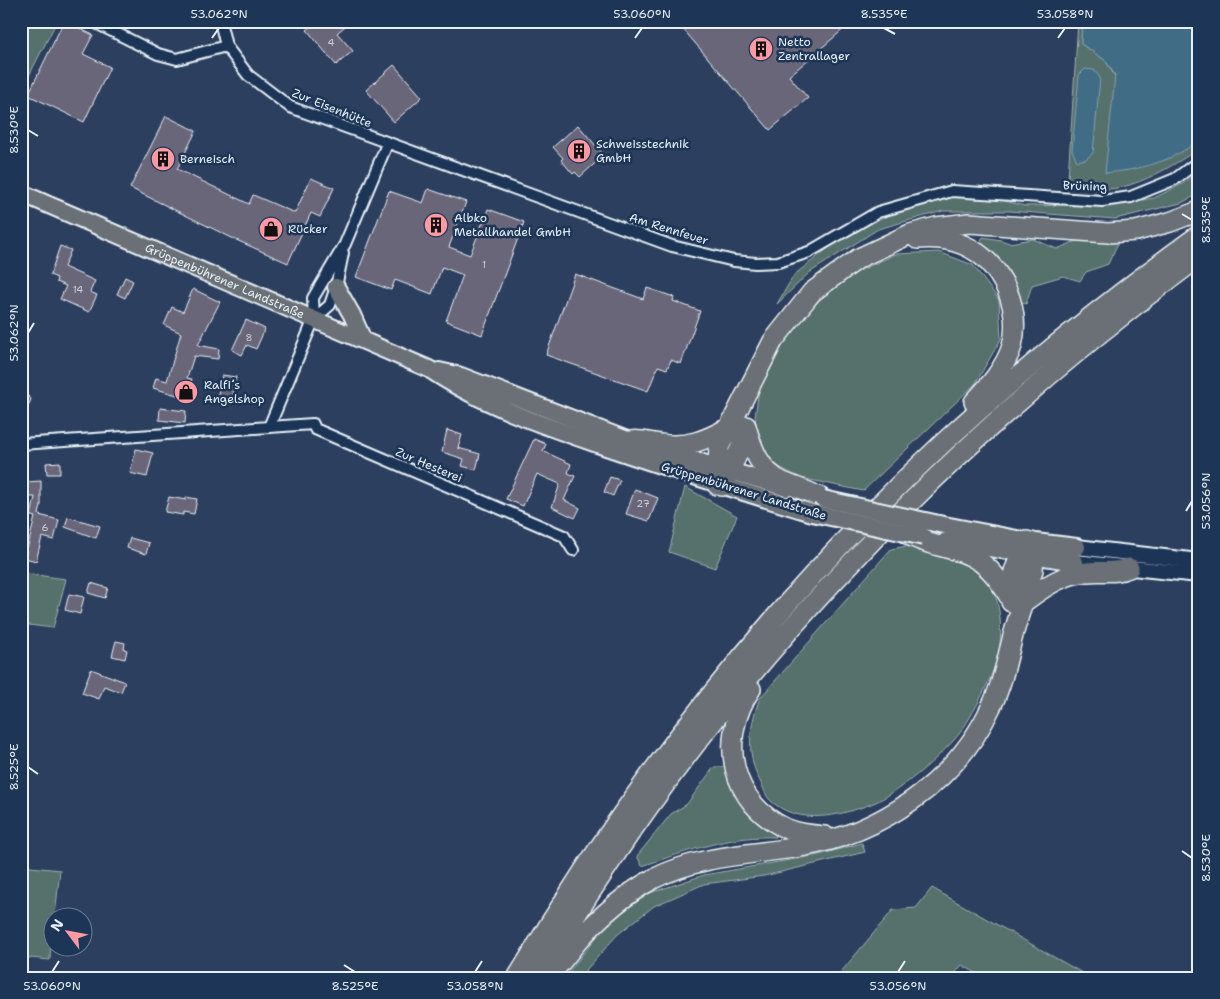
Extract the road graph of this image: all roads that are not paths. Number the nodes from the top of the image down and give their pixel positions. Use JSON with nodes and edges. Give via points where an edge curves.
{"nodes":[{"id":1,"x":92,"y":21,"type":"edge"},
{"id":2,"x":220,"y":21,"type":"edge"},
{"id":3,"x":226,"y":46,"type":"junction"},
{"id":4,"x":386,"y":144,"type":"junction"},
{"id":5,"x":1199,"y":161,"type":"edge"},
{"id":6,"x":21,"y":193,"type":"edge"},
{"id":7,"x":1051,"y":197,"type":"joint"},
{"id":8,"x":1199,"y":211,"type":"edge"},
{"id":9,"x":1199,"y":235,"type":"edge"},
{"id":10,"x":345,"y":244,"type":"junction"},
{"id":11,"x":879,"y":247,"type":"junction"},
{"id":12,"x":1199,"y":257,"type":"edge"},
{"id":13,"x":336,"y":287,"type":"junction"},
{"id":14,"x":314,"y":318,"type":"junction"},
{"id":15,"x":363,"y":340,"type":"junction"},
{"id":16,"x":429,"y":369,"type":"junction"},
{"id":17,"x":269,"y":426,"type":"junction"},
{"id":18,"x":737,"y":427,"type":"junction"},
{"id":19,"x":630,"y":441,"type":"junction"},
{"id":20,"x":21,"y":444,"type":"edge"},
{"id":21,"x":942,"y":444,"type":"junction"},
{"id":22,"x":722,"y":478,"type":"junction"},
{"id":23,"x":817,"y":506,"type":"junction"},
{"id":24,"x":917,"y":537,"type":"junction"},
{"id":25,"x":1028,"y":548,"type":"junction"},
{"id":26,"x":573,"y":550,"type":"dead end"},
{"id":27,"x":1076,"y":554,"type":"junction"},
{"id":28,"x":1199,"y":561,"type":"edge"},
{"id":29,"x":1129,"y":568,"type":"junction"},
{"id":30,"x":1199,"y":575,"type":"edge"},
{"id":31,"x":1018,"y":600,"type":"junction"},
{"id":32,"x":799,"y":621,"type":"junction"},
{"id":33,"x":838,"y":836,"type":"junction"},
{"id":34,"x":517,"y":978,"type":"edge"},
{"id":35,"x":538,"y":978,"type":"edge"},
{"id":36,"x":546,"y":978,"type":"edge"}],
"edges":[{"from":1,"to":3,"type":"street","via":[[158,54],[177,59]]},
{"from":2,"to":3,"type":"street","name":"Zur Eisenhütte"},
{"from":3,"to":4,"type":"street","name":"Zur Eisenhütte","via":[[248,75],[290,107]]},
{"from":4,"to":7,"type":"street","name":"Am Rennfeuer","via":[[672,246],[756,263],[778,262],[809,252],[878,212],[952,191]]},
{"from":4,"to":10,"type":"street"},
{"from":5,"to":7,"type":"street","name":"Brüning","via":[[1167,183],[1131,198],[1102,201]]},
{"from":6,"to":14,"type":"main road","name":"Grüppenbührener Landstraße"},
{"from":8,"to":11,"type":"highway","via":[[1170,222],[1108,233],[969,223],[936,226]]},
{"from":9,"to":21,"type":"highway","via":[[1072,331]]},
{"from":10,"to":13,"type":"street"},
{"from":10,"to":14,"type":"street","via":[[314,298]]},
{"from":11,"to":18,"type":"highway","via":[[837,272],[812,292],[772,341],[748,392]]},
{"from":11,"to":21,"type":"highway","via":[[935,238],[956,242],[986,261],[1001,278],[1011,298],[1012,345],[1004,364],[975,401],[950,424]]},
{"from":12,"to":32,"type":"highway","via":[[1113,321],[943,470],[843,571]]},
{"from":13,"to":14,"type":"street","via":[[330,305]]},
{"from":13,"to":15,"type":"main road"},
{"from":14,"to":15,"type":"main road","name":"Grüppenbührener Landstraße"},
{"from":14,"to":17,"type":"street"},
{"from":15,"to":16,"type":"main road","name":"Grüppenbührener Landstraße"},
{"from":16,"to":19,"type":"main road","name":"Grüppenbührener Landstraße","via":[[461,376]]},
{"from":16,"to":22,"type":"main road","name":"Grüppenbührener Landstraße","via":[[458,388],[557,430]]},
{"from":17,"to":20,"type":"street","name":"Zur Hesterei"},
{"from":17,"to":26,"type":"street","name":"Zur Hesterei","via":[[313,424],[315,429],[564,536]]},
{"from":18,"to":19,"type":"highway","via":[[682,446],[639,439]]},
{"from":18,"to":22,"type":"highway","via":[[741,447]]},
{"from":18,"to":23,"type":"highway","via":[[771,474],[782,482],[811,491]]},
{"from":19,"to":22,"type":"main road","name":"Grüppenbührener Landstraße"},
{"from":21,"to":34,"type":"highway","via":[[806,583],[686,726],[595,854]]},
{"from":22,"to":23,"type":"main road","name":"Grüppenbührener Landstraße"},
{"from":23,"to":24,"type":"main road","name":"Grüppenbührener Landstraße","bridge":true},
{"from":23,"to":25,"type":"main road","name":"Grüppenbührener Landstraße","bridge":true,"via":[[939,524]]},
{"from":24,"to":25,"type":"main road","name":"Grüppenbührener Landstraße"},
{"from":24,"to":31,"type":"highway","via":[[986,564]]},
{"from":25,"to":27,"type":"main road","name":"Grüppenbührener Landstraße"},
{"from":25,"to":31,"type":"highway","via":[[1014,571]]},
{"from":27,"to":28,"type":"main road"},
{"from":27,"to":29,"type":"main road"},
{"from":29,"to":30,"type":"main road"},
{"from":29,"to":31,"type":"highway","via":[[1120,572],[1087,572],[1063,577]]},
{"from":31,"to":33,"type":"highway","via":[[1009,658],[992,707],[961,756],[923,792],[898,810],[866,827]]},
{"from":32,"to":33,"type":"highway","via":[[795,636],[746,697],[733,731],[734,759],[741,787],[762,814],[788,830]]},
{"from":32,"to":35,"type":"highway","via":[[705,732],[653,802]]},
{"from":33,"to":36,"type":"highway","via":[[801,847],[722,856],[654,879],[600,916]]}]}
